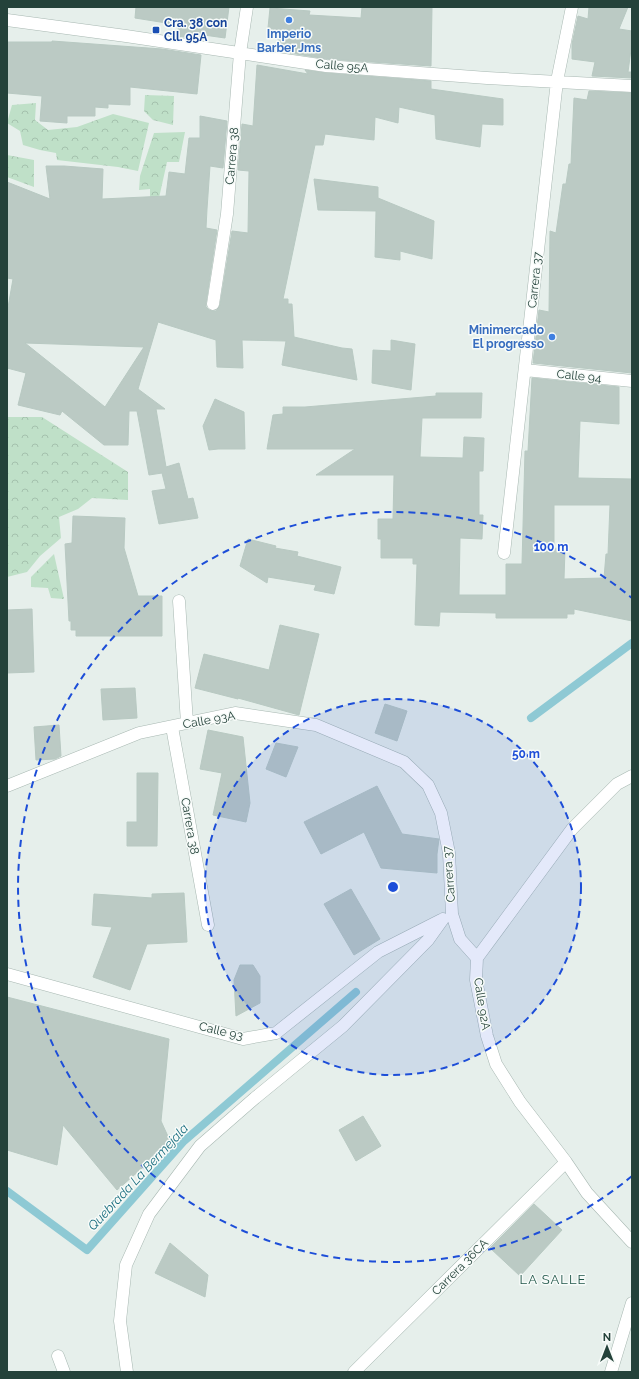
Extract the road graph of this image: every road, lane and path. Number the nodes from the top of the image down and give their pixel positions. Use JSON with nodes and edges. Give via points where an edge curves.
{"nodes":[{"id":1,"x":247,"y":7,"type":"edge"},
{"id":2,"x":572,"y":7,"type":"edge"},
{"id":3,"x":7,"y":20,"type":"edge"},
{"id":4,"x":240,"y":53,"type":"junction"},
{"id":5,"x":558,"y":82,"type":"junction"},
{"id":6,"x":632,"y":86,"type":"edge"},
{"id":7,"x":214,"y":304,"type":"dead end"},
{"id":8,"x":525,"y":370,"type":"junction"},
{"id":9,"x":632,"y":381,"type":"edge"},
{"id":10,"x":504,"y":553,"type":"dead end"},
{"id":11,"x":179,"y":601,"type":"dead end"},
{"id":12,"x":187,"y":723,"type":"junction"},
{"id":13,"x":172,"y":727,"type":"junction"},
{"id":14,"x":632,"y":776,"type":"edge"},
{"id":15,"x":428,"y":785,"type":"joint"},
{"id":16,"x":7,"y":786,"type":"edge"},
{"id":17,"x":447,"y":917,"type":"junction"},
{"id":18,"x":208,"y":925,"type":"dead end"},
{"id":19,"x":477,"y":958,"type":"junction"},
{"id":20,"x":7,"y":974,"type":"edge"},
{"id":21,"x":566,"y":1162,"type":"junction"},
{"id":22,"x":632,"y":1242,"type":"edge"},
{"id":23,"x":632,"y":1303,"type":"edge"},
{"id":24,"x":58,"y":1356,"type":"dead end"},
{"id":25,"x":64,"y":1372,"type":"edge"},
{"id":26,"x":127,"y":1372,"type":"edge"},
{"id":27,"x":354,"y":1372,"type":"edge"},
{"id":28,"x":611,"y":1372,"type":"edge"}],
"edges":[{"from":1,"to":4,"type":"street","name":"Carrera 38"},
{"from":2,"to":5,"type":"street","name":"Carrera 37"},
{"from":3,"to":4,"type":"street","name":"Calle 95A"},
{"from":4,"to":5,"type":"street","name":"Calle 95A","via":[[326,66]]},
{"from":4,"to":7,"type":"street","name":"Carrera 38","via":[[228,206]]},
{"from":5,"to":6,"type":"street","name":"Calle 95A"},
{"from":5,"to":8,"type":"street","name":"Carrera 37"},
{"from":8,"to":9,"type":"street","name":"Calle 94"},
{"from":8,"to":10,"type":"street","name":"Carrera 37"},
{"from":11,"to":12,"type":"street"},
{"from":12,"to":13,"type":"street","name":"Calle 93A"},
{"from":12,"to":15,"type":"street","name":"Calle 93A","via":[[235,713],[316,726],[404,762]]},
{"from":13,"to":16,"type":"street","name":"Calle 93A","via":[[139,733]]},
{"from":13,"to":18,"type":"street","name":"Carrera 38"},
{"from":14,"to":19,"type":"street","via":[[617,784],[572,829]]},
{"from":15,"to":17,"type":"street","name":"Carrera 37","via":[[441,813],[449,853]]},
{"from":17,"to":19,"type":"street","name":"Carrera 37","via":[[460,939]]},
{"from":17,"to":20,"type":"street","name":"Calle 93","via":[[378,952],[276,1033],[243,1038]]},
{"from":17,"to":26,"type":"street","via":[[428,940],[343,1026],[200,1146],[149,1214],[126,1265],[120,1321]]},
{"from":19,"to":21,"type":"street","name":"Calle 92A","via":[[476,980],[487,1036],[496,1064],[520,1102]]},
{"from":21,"to":22,"type":"street","name":"Calle 92A","via":[[587,1193]]},
{"from":21,"to":27,"type":"street","name":"Carrera 36CA"},
{"from":23,"to":28,"type":"street"},
{"from":24,"to":25,"type":"street"}]}
